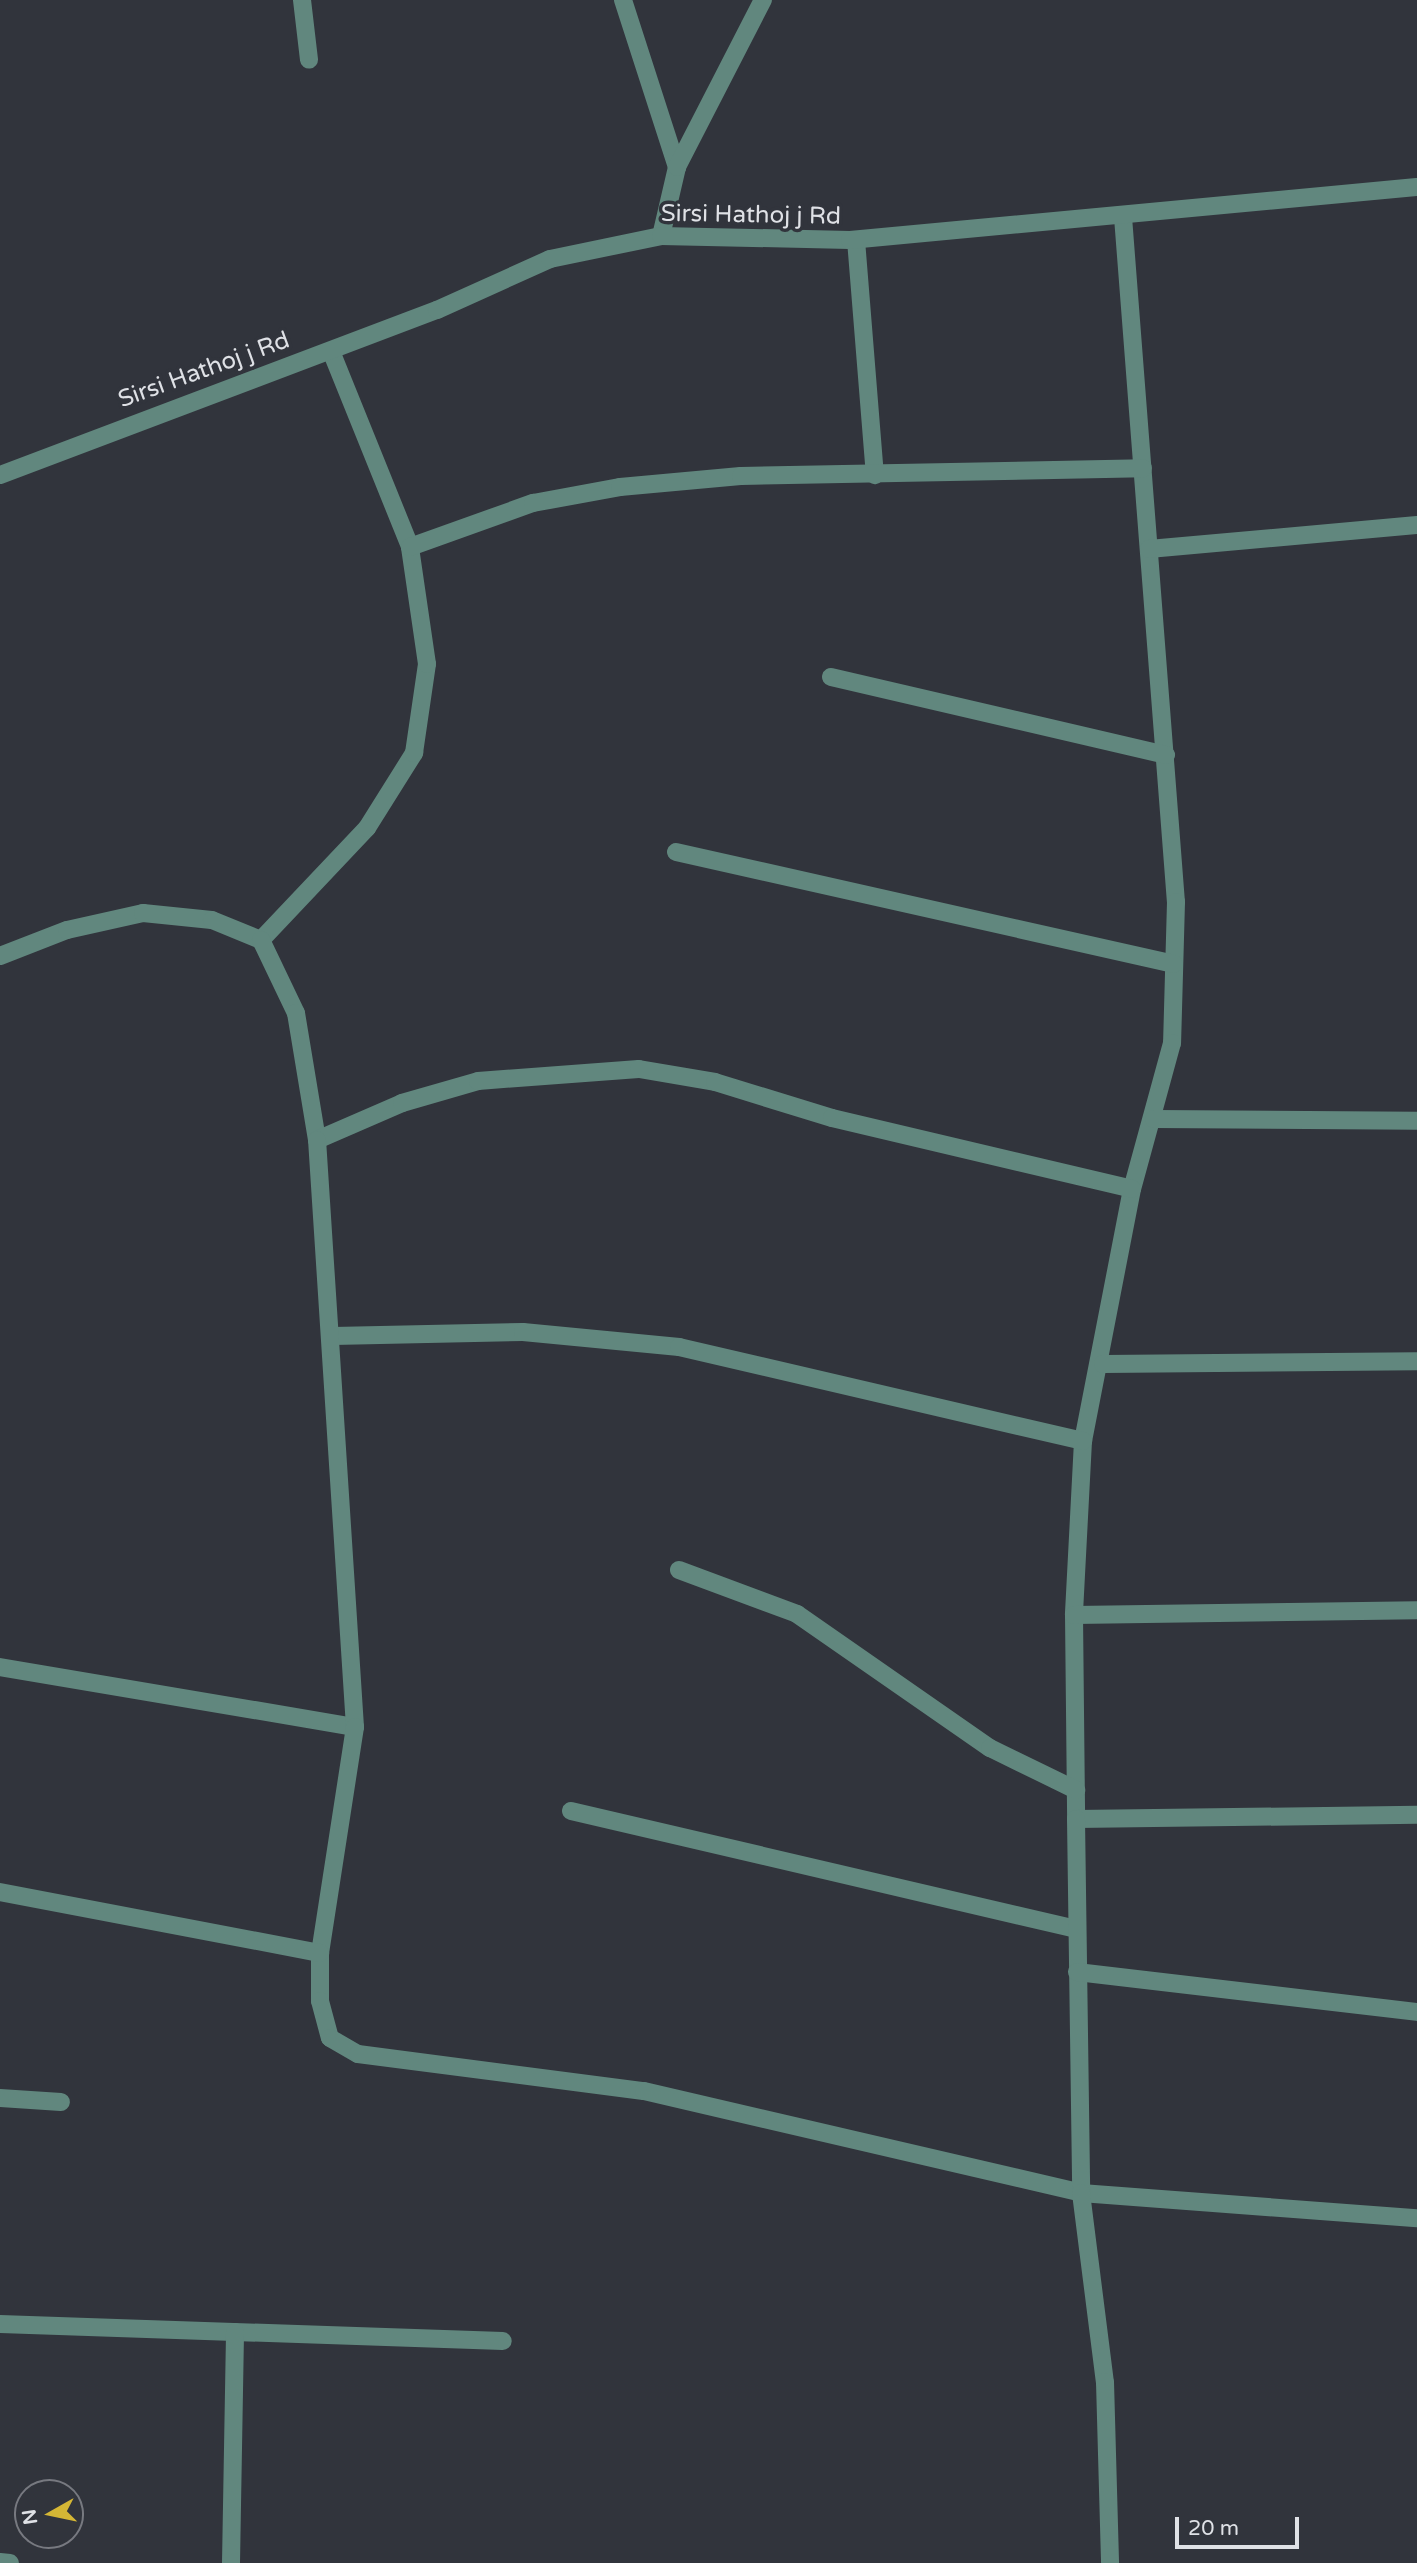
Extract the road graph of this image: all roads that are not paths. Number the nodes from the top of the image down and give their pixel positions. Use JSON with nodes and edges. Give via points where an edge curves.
{"nodes":[{"id":1,"x":302,"y":0,"type":"edge"},
{"id":2,"x":623,"y":0,"type":"edge"},
{"id":3,"x":763,"y":0,"type":"edge"},
{"id":4,"x":309,"y":60,"type":"dead end"},
{"id":5,"x":677,"y":167,"type":"junction"},
{"id":6,"x":1417,"y":187,"type":"edge"},
{"id":7,"x":1123,"y":217,"type":"junction"},
{"id":8,"x":661,"y":236,"type":"junction"},
{"id":9,"x":856,"y":240,"type":"junction"},
{"id":10,"x":331,"y":351,"type":"junction"},
{"id":11,"x":1143,"y":468,"type":"junction"},
{"id":12,"x":0,"y":475,"type":"edge"},
{"id":13,"x":875,"y":475,"type":"junction"},
{"id":14,"x":1417,"y":525,"type":"edge"},
{"id":15,"x":410,"y":547,"type":"junction"},
{"id":16,"x":1149,"y":549,"type":"junction"},
{"id":17,"x":831,"y":677,"type":"dead end"},
{"id":18,"x":1166,"y":755,"type":"junction"},
{"id":19,"x":676,"y":852,"type":"dead end"},
{"id":20,"x":261,"y":940,"type":"junction"},
{"id":21,"x":0,"y":956,"type":"edge"},
{"id":22,"x":1174,"y":964,"type":"junction"},
{"id":23,"x":1154,"y":1119,"type":"junction"},
{"id":24,"x":1417,"y":1121,"type":"edge"},
{"id":25,"x":317,"y":1140,"type":"junction"},
{"id":26,"x":1132,"y":1189,"type":"junction"},
{"id":27,"x":333,"y":1336,"type":"junction"},
{"id":28,"x":1417,"y":1360,"type":"edge"},
{"id":29,"x":1103,"y":1364,"type":"junction"},
{"id":30,"x":1083,"y":1441,"type":"junction"},
{"id":31,"x":679,"y":1570,"type":"dead end"},
{"id":32,"x":1417,"y":1609,"type":"edge"},
{"id":33,"x":1074,"y":1615,"type":"junction"},
{"id":34,"x":0,"y":1667,"type":"edge"},
{"id":35,"x":355,"y":1727,"type":"junction"},
{"id":36,"x":1076,"y":1790,"type":"junction"},
{"id":37,"x":571,"y":1811,"type":"dead end"},
{"id":38,"x":1417,"y":1815,"type":"edge"},
{"id":39,"x":1076,"y":1819,"type":"junction"},
{"id":40,"x":0,"y":1892,"type":"edge"},
{"id":41,"x":1076,"y":1929,"type":"junction"},
{"id":42,"x":320,"y":1953,"type":"junction"},
{"id":43,"x":1077,"y":1972,"type":"junction"},
{"id":44,"x":1417,"y":2012,"type":"edge"},
{"id":45,"x":0,"y":2098,"type":"edge"},
{"id":46,"x":61,"y":2102,"type":"dead end"},
{"id":47,"x":1081,"y":2193,"type":"junction"},
{"id":48,"x":1417,"y":2218,"type":"edge"},
{"id":49,"x":0,"y":2324,"type":"edge"},
{"id":50,"x":235,"y":2332,"type":"junction"},
{"id":51,"x":503,"y":2341,"type":"dead end"},
{"id":52,"x":0,"y":2562,"type":"edge"},
{"id":53,"x":10,"y":2563,"type":"edge"},
{"id":54,"x":231,"y":2563,"type":"edge"},
{"id":55,"x":1110,"y":2563,"type":"edge"}],
"edges":[{"from":1,"to":4,"type":"street"},
{"from":2,"to":5,"type":"street"},
{"from":3,"to":5,"type":"street"},
{"from":5,"to":8,"type":"street"},
{"from":6,"to":7,"type":"street","name":"Sirsi Hathoj j Rd"},
{"from":7,"to":9,"type":"street","name":"Sirsi Hathoj j Rd"},
{"from":7,"to":11,"type":"street"},
{"from":8,"to":9,"type":"street","name":"Sirsi Hathoj j Rd"},
{"from":8,"to":10,"type":"street","name":"Sirsi Hathoj j Rd","via":[[550,259]]},
{"from":9,"to":13,"type":"street"},
{"from":10,"to":12,"type":"street","name":"Sirsi Hathoj j Rd","via":[[176,404]]},
{"from":10,"to":15,"type":"street"},
{"from":11,"to":13,"type":"street"},
{"from":11,"to":16,"type":"street"},
{"from":13,"to":15,"type":"street","via":[[741,476],[620,487],[533,503]]},
{"from":14,"to":16,"type":"street"},
{"from":15,"to":20,"type":"street","via":[[427,664],[414,753],[367,828]]},
{"from":16,"to":18,"type":"street"},
{"from":17,"to":18,"type":"street"},
{"from":18,"to":22,"type":"street"},
{"from":19,"to":22,"type":"street"},
{"from":20,"to":21,"type":"street","via":[[212,920],[143,913],[67,930]]},
{"from":20,"to":25,"type":"street","via":[[296,1013]]},
{"from":22,"to":23,"type":"street","via":[[1171,1043]]},
{"from":23,"to":24,"type":"street"},
{"from":23,"to":26,"type":"street"},
{"from":25,"to":26,"type":"street","via":[[402,1103],[478,1081],[639,1069],[715,1082],[832,1118]]},
{"from":25,"to":27,"type":"street"},
{"from":26,"to":29,"type":"street"},
{"from":27,"to":30,"type":"street","via":[[523,1332],[679,1348]]},
{"from":27,"to":35,"type":"street"},
{"from":28,"to":29,"type":"street"},
{"from":29,"to":30,"type":"street"},
{"from":30,"to":33,"type":"street"},
{"from":31,"to":36,"type":"street","via":[[797,1614],[990,1748]]},
{"from":32,"to":33,"type":"street"},
{"from":33,"to":36,"type":"street"},
{"from":34,"to":35,"type":"street"},
{"from":35,"to":42,"type":"street"},
{"from":36,"to":39,"type":"street"},
{"from":37,"to":41,"type":"street"},
{"from":38,"to":39,"type":"street"},
{"from":39,"to":41,"type":"street"},
{"from":40,"to":42,"type":"street"},
{"from":41,"to":43,"type":"street"},
{"from":42,"to":47,"type":"street","via":[[320,2001],[330,2038],[358,2053],[644,2091]]},
{"from":43,"to":44,"type":"street"},
{"from":43,"to":47,"type":"street"},
{"from":45,"to":46,"type":"street"},
{"from":47,"to":48,"type":"street"},
{"from":47,"to":55,"type":"street","via":[[1105,2382]]},
{"from":49,"to":50,"type":"street"},
{"from":50,"to":51,"type":"street"},
{"from":50,"to":54,"type":"street"},
{"from":52,"to":53,"type":"street"}]}
